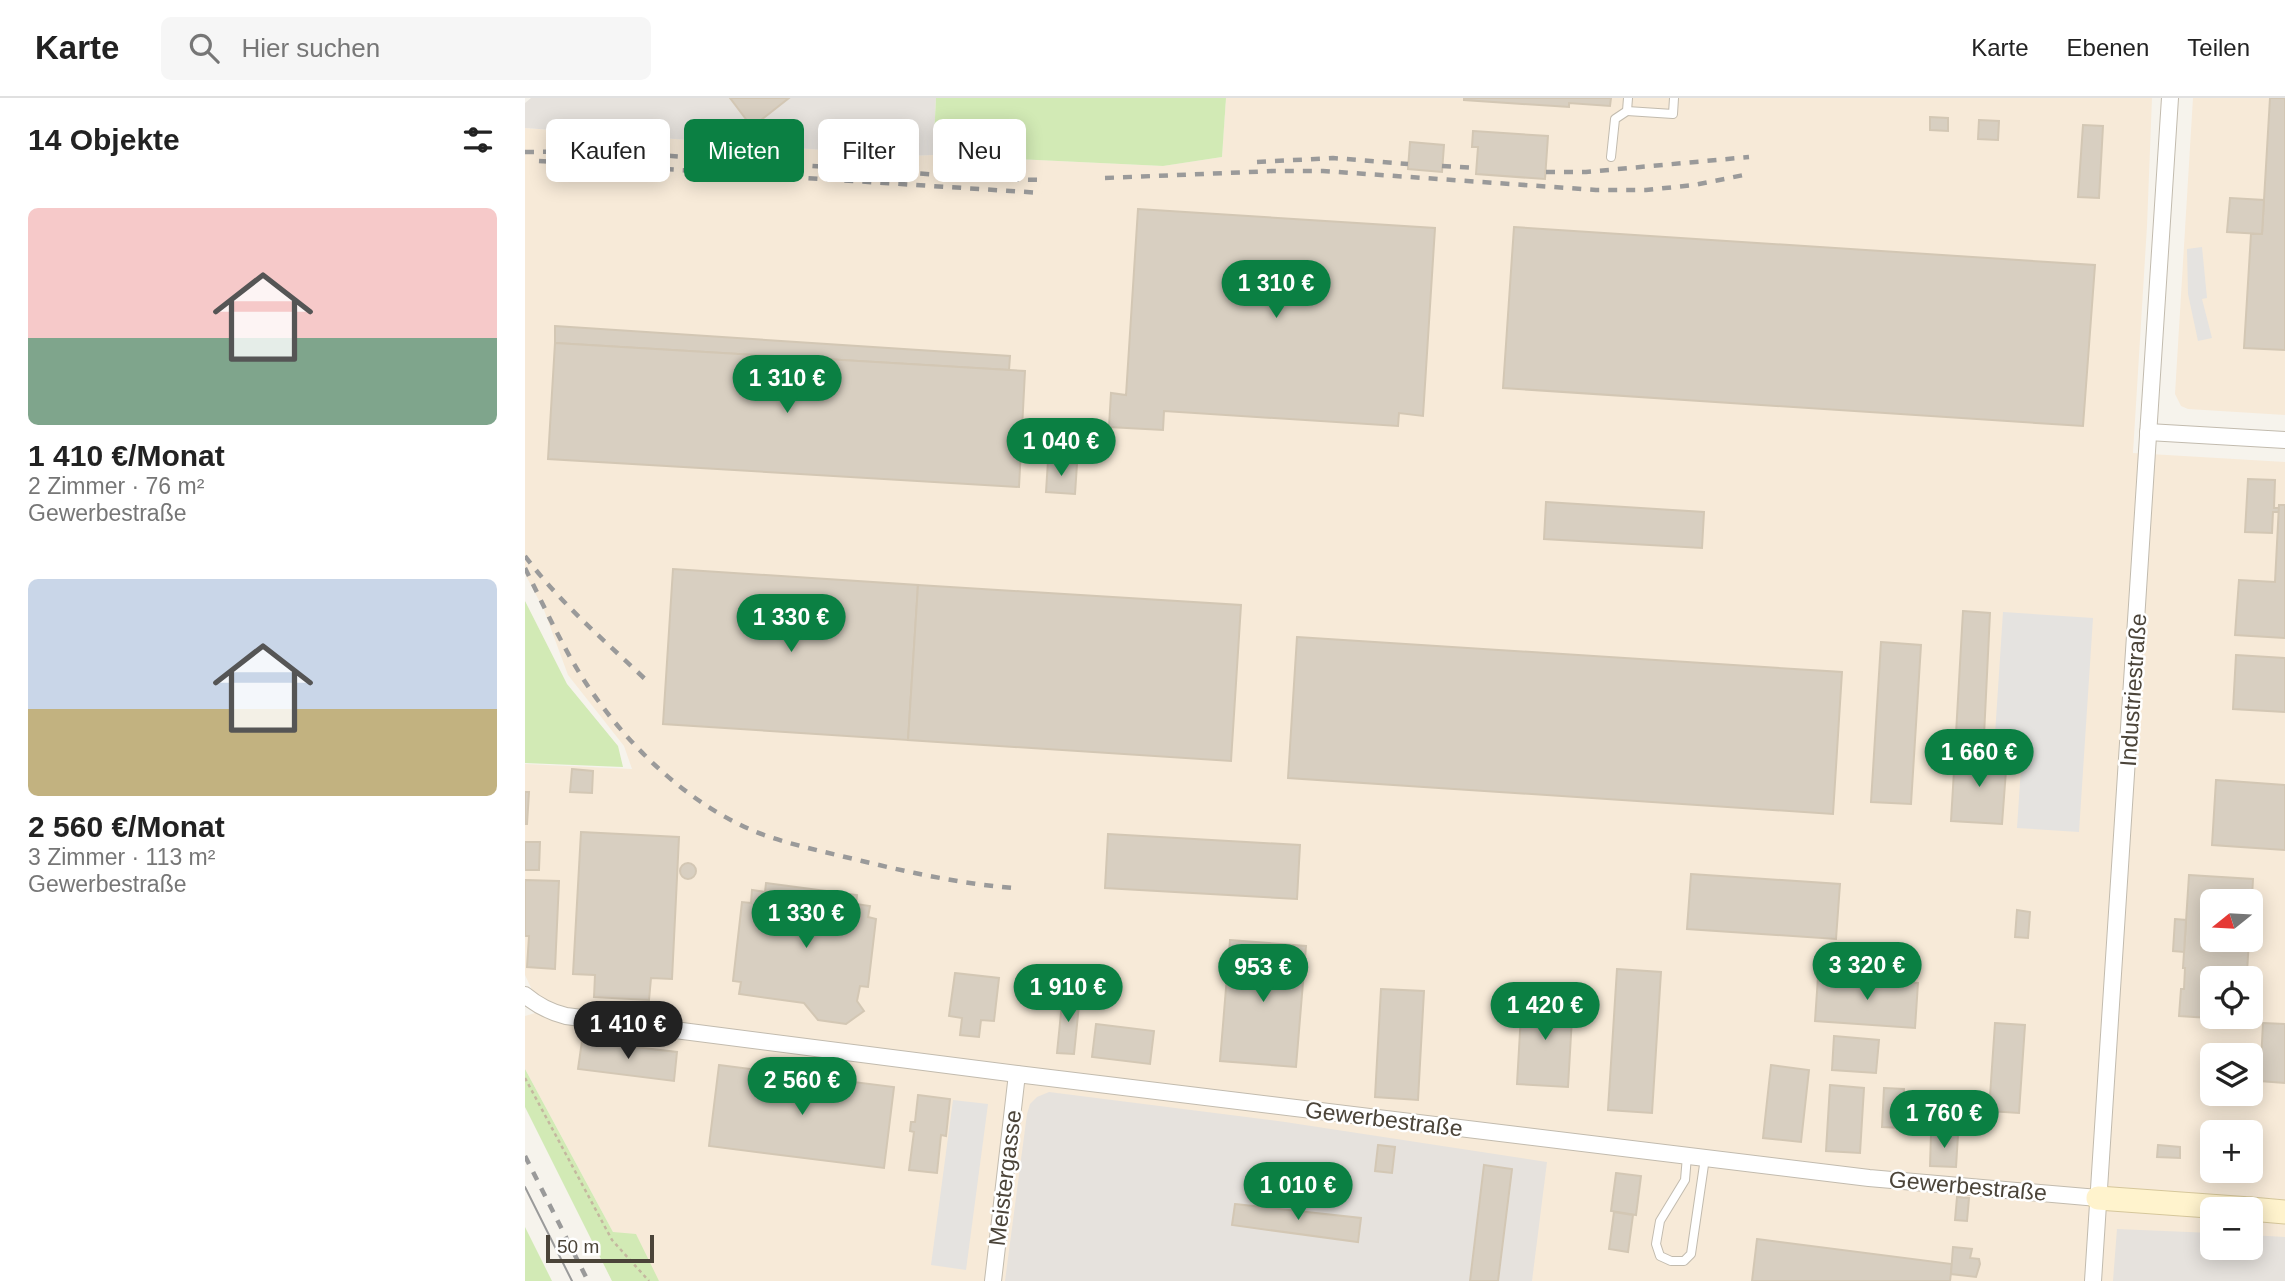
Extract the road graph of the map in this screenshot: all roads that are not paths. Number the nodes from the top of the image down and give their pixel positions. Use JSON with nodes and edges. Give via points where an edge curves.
{"nodes":[{"id":1,"x":1628,"y":98,"type":"edge"},
{"id":2,"x":1674,"y":98,"type":"edge"},
{"id":3,"x":2170,"y":98,"type":"edge"},
{"id":4,"x":1627,"y":111,"type":"junction"},
{"id":5,"x":1611,"y":157,"type":"dead end"},
{"id":6,"x":2148,"y":432,"type":"junction"},
{"id":7,"x":2285,"y":440,"type":"edge"},
{"id":8,"x":525,"y":995,"type":"edge"},
{"id":9,"x":1017,"y":1074,"type":"junction"},
{"id":10,"x":1687,"y":1156,"type":"junction"},
{"id":11,"x":1705,"y":1158,"type":"junction"},
{"id":12,"x":2098,"y":1198,"type":"junction"},
{"id":13,"x":2200,"y":1205,"type":"edge"},
{"id":14,"x":2263,"y":1210,"type":"edge"},
{"id":15,"x":2285,"y":1212,"type":"edge"},
{"id":16,"x":993,"y":1281,"type":"edge"},
{"id":17,"x":2093,"y":1281,"type":"edge"}],
"edges":[{"from":1,"to":4,"type":"lane"},
{"from":2,"to":4,"type":"lane","via":[[1673,114]]},
{"from":3,"to":6,"type":"street","name":"Industriestraße"},
{"from":4,"to":5,"type":"lane","via":[[1615,119]]},
{"from":6,"to":7,"type":"street"},
{"from":6,"to":12,"type":"street","name":"Industriestraße"},
{"from":8,"to":9,"type":"street","name":"Gewerbestraße","via":[[566,1016]]},
{"from":9,"to":10,"type":"street","name":"Gewerbestraße"},
{"from":9,"to":16,"type":"street","name":"Meistergasse"},
{"from":10,"to":11,"type":"street","name":"Gewerbestraße"},
{"from":10,"to":11,"type":"lane","via":[[1685,1181],[1660,1221],[1656,1244],[1660,1256],[1671,1261],[1684,1261],[1691,1254]]},
{"from":11,"to":12,"type":"street","name":"Gewerbestraße"},
{"from":12,"to":13,"type":"street","name":"Gewerbestraße"},
{"from":12,"to":17,"type":"street","name":"Industriestraße"},
{"from":14,"to":15,"type":"street","name":"Gewerbestraße"}]}
